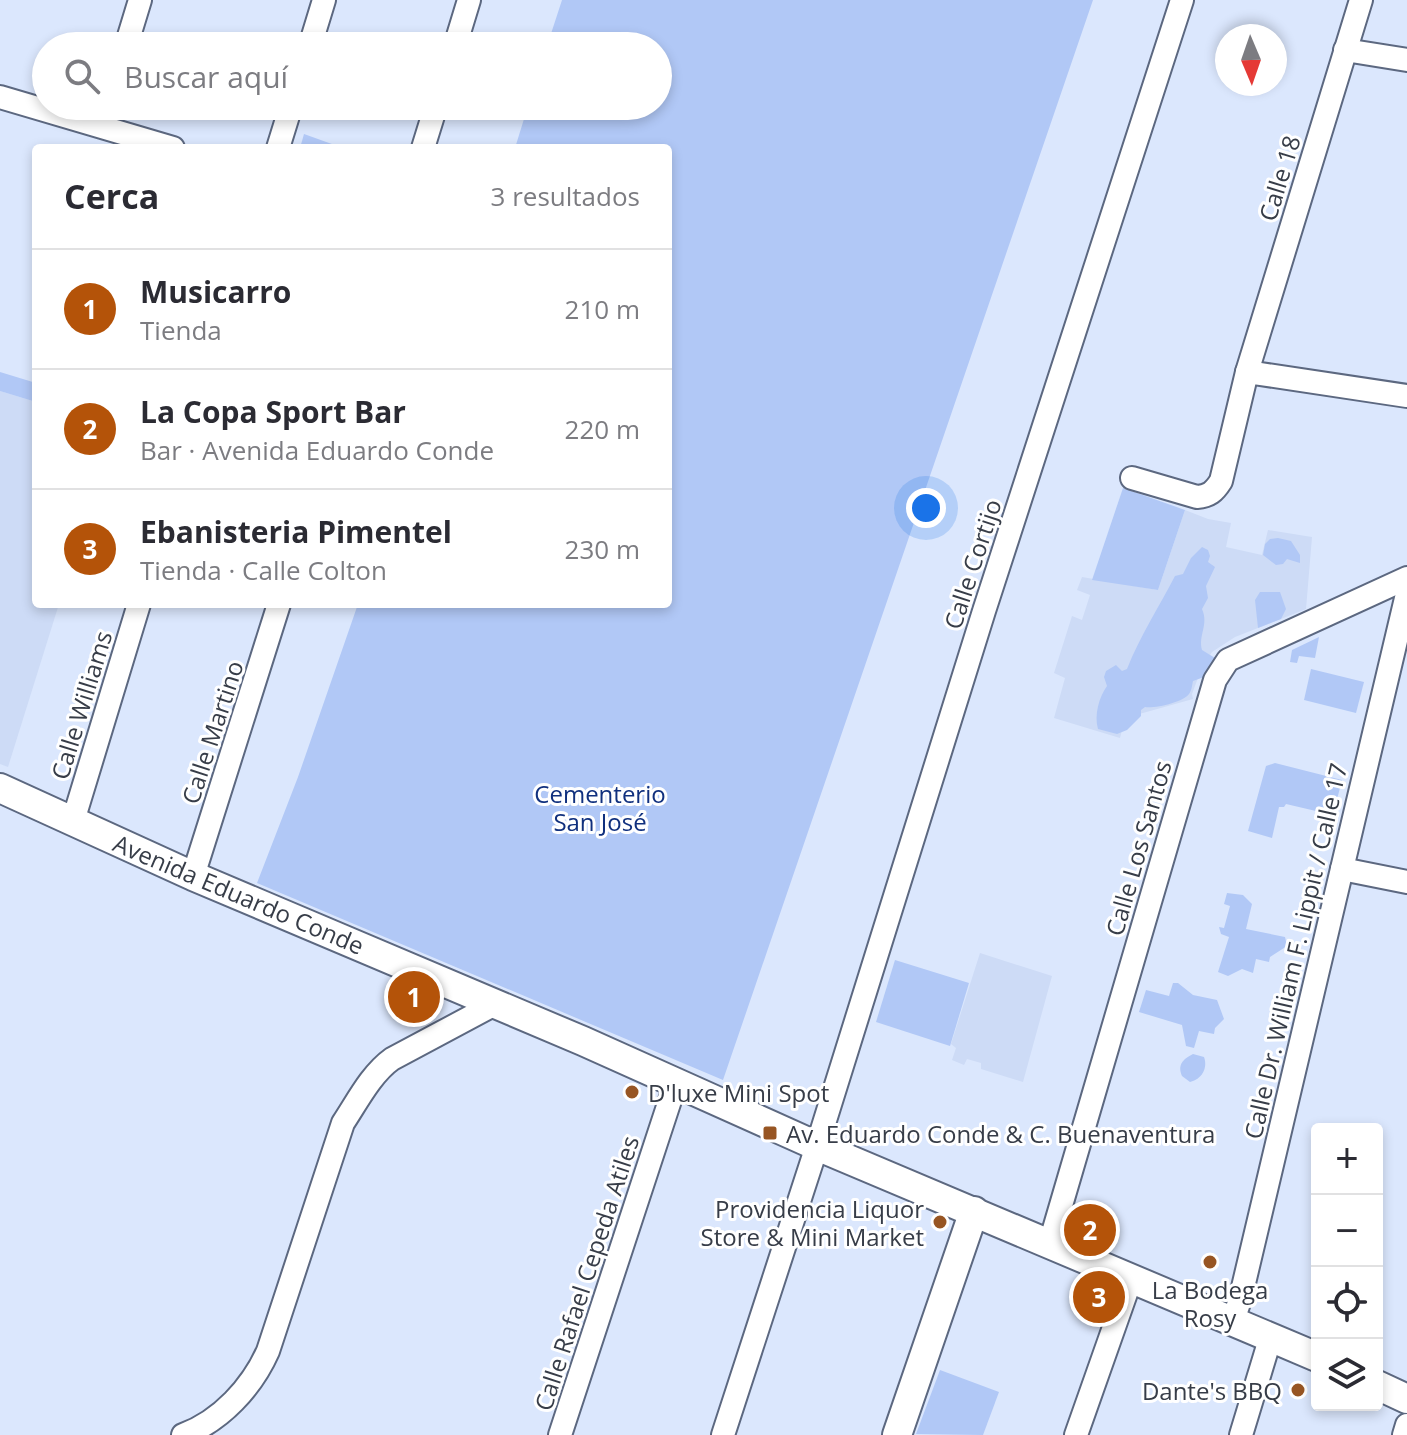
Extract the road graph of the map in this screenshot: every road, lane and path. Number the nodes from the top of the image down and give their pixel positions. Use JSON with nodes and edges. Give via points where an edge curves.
{"nodes":[{"id":1,"x":140,"y":0,"type":"edge"},
{"id":2,"x":324,"y":0,"type":"edge"},
{"id":3,"x":469,"y":0,"type":"edge"},
{"id":4,"x":1182,"y":0,"type":"edge"},
{"id":5,"x":1361,"y":0,"type":"edge"},
{"id":6,"x":130,"y":32,"type":"edge"},
{"id":7,"x":314,"y":32,"type":"edge"},
{"id":8,"x":459,"y":32,"type":"edge"},
{"id":9,"x":1345,"y":50,"type":"junction"},
{"id":10,"x":1407,"y":60,"type":"edge"},
{"id":11,"x":0,"y":97,"type":"edge"},
{"id":12,"x":32,"y":103,"type":"edge"},
{"id":13,"x":113,"y":120,"type":"edge"},
{"id":14,"x":287,"y":120,"type":"edge"},
{"id":15,"x":432,"y":120,"type":"edge"},
{"id":16,"x":164,"y":144,"type":"edge"},
{"id":17,"x":279,"y":144,"type":"edge"},
{"id":18,"x":424,"y":144,"type":"edge"},
{"id":19,"x":1247,"y":372,"type":"junction"},
{"id":20,"x":1407,"y":396,"type":"edge"},
{"id":21,"x":1132,"y":478,"type":"dead end"},
{"id":22,"x":1407,"y":578,"type":"edge"},
{"id":23,"x":1407,"y":594,"type":"edge"},
{"id":24,"x":138,"y":608,"type":"edge"},
{"id":25,"x":278,"y":608,"type":"edge"},
{"id":26,"x":0,"y":788,"type":"edge"},
{"id":27,"x":73,"y":821,"type":"junction"},
{"id":28,"x":1342,"y":869,"type":"junction"},
{"id":29,"x":193,"y":876,"type":"junction"},
{"id":30,"x":1407,"y":882,"type":"edge"},
{"id":31,"x":495,"y":1004,"type":"junction"},
{"id":32,"x":676,"y":1082,"type":"junction"},
{"id":33,"x":817,"y":1146,"type":"junction"},
{"id":34,"x":974,"y":1211,"type":"junction"},
{"id":35,"x":1050,"y":1243,"type":"junction"},
{"id":36,"x":1131,"y":1279,"type":"junction"},
{"id":37,"x":1233,"y":1320,"type":"junction"},
{"id":38,"x":1271,"y":1336,"type":"junction"},
{"id":39,"x":1311,"y":1354,"type":"edge"},
{"id":40,"x":1383,"y":1388,"type":"edge"},
{"id":41,"x":1407,"y":1399,"type":"edge"},
{"id":42,"x":1407,"y":1425,"type":"edge"},
{"id":43,"x":183,"y":1435,"type":"edge"},
{"id":44,"x":560,"y":1435,"type":"edge"},
{"id":45,"x":723,"y":1435,"type":"edge"},
{"id":46,"x":897,"y":1435,"type":"edge"},
{"id":47,"x":1076,"y":1435,"type":"edge"},
{"id":48,"x":1241,"y":1435,"type":"edge"},
{"id":49,"x":1404,"y":1435,"type":"edge"}],
"edges":[{"from":1,"to":6,"type":"street"},
{"from":2,"to":7,"type":"street"},
{"from":3,"to":8,"type":"street"},
{"from":4,"to":33,"type":"street","name":"Calle Cortijo"},
{"from":5,"to":9,"type":"street","name":"Calle 18"},
{"from":9,"to":10,"type":"street"},
{"from":9,"to":19,"type":"street","name":"Calle 18"},
{"from":11,"to":12,"type":"street"},
{"from":13,"to":16,"type":"street"},
{"from":14,"to":17,"type":"street"},
{"from":15,"to":18,"type":"street"},
{"from":19,"to":20,"type":"street"},
{"from":19,"to":21,"type":"street","name":"Calle 18","via":[[1215,491],[1197,497]]},
{"from":22,"to":35,"type":"street","name":"Calle Los Santos","via":[[1228,660],[1215,680]]},
{"from":23,"to":28,"type":"street","name":"Calle Dr. William F. Lippit / Calle 17"},
{"from":24,"to":27,"type":"street","name":"Calle Williams"},
{"from":25,"to":29,"type":"street","name":"Calle Martino"},
{"from":26,"to":27,"type":"street","name":"Avenida Eduardo Conde"},
{"from":27,"to":29,"type":"street","name":"Avenida Eduardo Conde"},
{"from":28,"to":30,"type":"street"},
{"from":28,"to":37,"type":"street","name":"Calle Dr. William F. Lippit / Calle 17"},
{"from":29,"to":31,"type":"street","name":"Avenida Eduardo Conde"},
{"from":31,"to":32,"type":"street","name":"Avenida Eduardo Conde"},
{"from":31,"to":43,"type":"street","via":[[392,1059],[364,1091],[343,1123],[263,1362],[212,1420]]},
{"from":32,"to":33,"type":"street","name":"Avenida Eduardo Conde"},
{"from":32,"to":44,"type":"street","name":"Calle Rafael Cepeda Atiles"},
{"from":33,"to":34,"type":"street","name":"Avenida Eduardo Conde"},
{"from":33,"to":45,"type":"street","name":"Calle Cortijo"},
{"from":34,"to":35,"type":"street","name":"Avenida Eduardo Conde"},
{"from":34,"to":46,"type":"street"},
{"from":35,"to":36,"type":"street","name":"Avenida Eduardo Conde"},
{"from":36,"to":37,"type":"street","name":"Avenida Eduardo Conde"},
{"from":36,"to":47,"type":"street"},
{"from":37,"to":38,"type":"street","name":"Avenida Eduardo Conde"},
{"from":38,"to":39,"type":"street","name":"Avenida Eduardo Conde"},
{"from":38,"to":48,"type":"street"},
{"from":40,"to":41,"type":"street"},
{"from":42,"to":49,"type":"street"}]}
